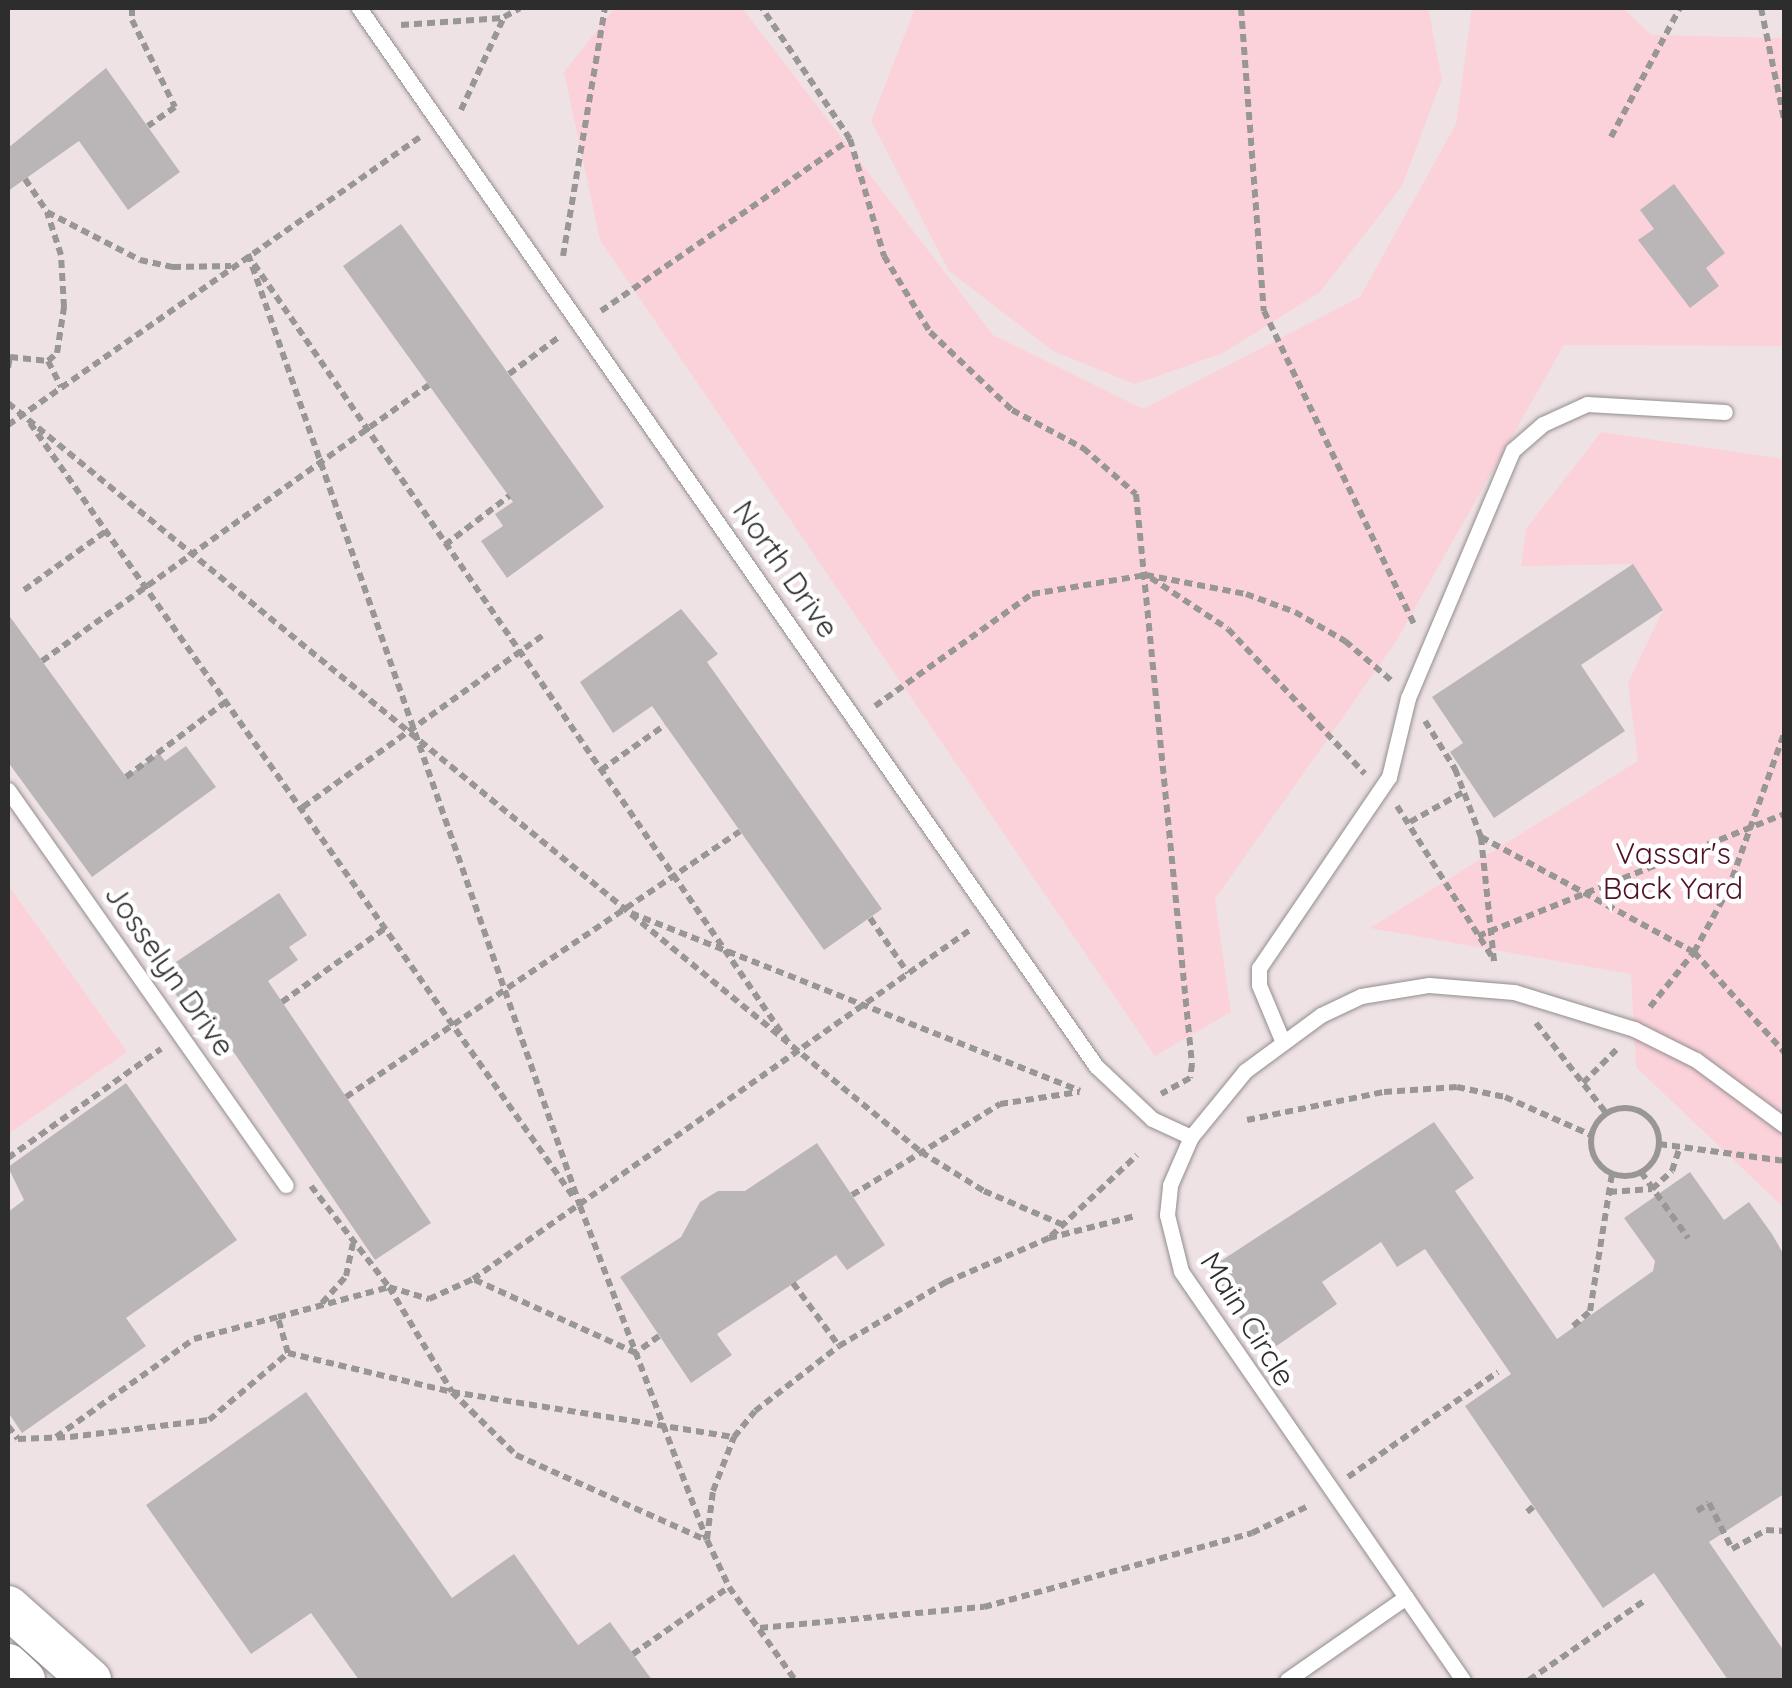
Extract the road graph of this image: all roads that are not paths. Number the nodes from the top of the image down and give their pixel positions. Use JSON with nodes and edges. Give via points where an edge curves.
{"nodes":[{"id":1,"x":360,"y":8,"type":"edge"},
{"id":2,"x":1725,"y":412,"type":"dead end"},
{"id":3,"x":8,"y":790,"type":"edge"},
{"id":4,"x":1282,"y":1040,"type":"junction"},
{"id":5,"x":1784,"y":1124,"type":"edge"},
{"id":6,"x":1190,"y":1137,"type":"junction"},
{"id":7,"x":286,"y":1185,"type":"dead end"},
{"id":8,"x":1406,"y":1597,"type":"junction"},
{"id":9,"x":8,"y":1607,"type":"edge"},
{"id":10,"x":8,"y":1665,"type":"edge"},
{"id":11,"x":24,"y":1680,"type":"edge"},
{"id":12,"x":90,"y":1680,"type":"edge"},
{"id":13,"x":1287,"y":1680,"type":"edge"},
{"id":14,"x":1463,"y":1680,"type":"edge"}],
"edges":[{"from":1,"to":6,"type":"lane","name":"North Drive","via":[[1096,1066],[1152,1119]]},
{"from":2,"to":4,"type":"lane","via":[[1587,404],[1528,434],[1504,468],[1408,698],[1390,777],[1260,968],[1259,984]]},
{"from":3,"to":7,"type":"lane","name":"Josselyn Drive"},
{"from":4,"to":5,"type":"lane","name":"Main Circle","via":[[1361,996],[1398,987],[1514,992],[1634,1029],[1696,1060]]},
{"from":4,"to":6,"type":"lane","name":"Main Circle","via":[[1232,1085]]},
{"from":6,"to":8,"type":"lane","name":"Main Circle","via":[[1170,1184],[1167,1215],[1181,1271]]},
{"from":8,"to":13,"type":"lane"},
{"from":8,"to":14,"type":"lane","name":"Main Circle"},
{"from":9,"to":12,"type":"main road"},
{"from":10,"to":11,"type":"main road"}]}
